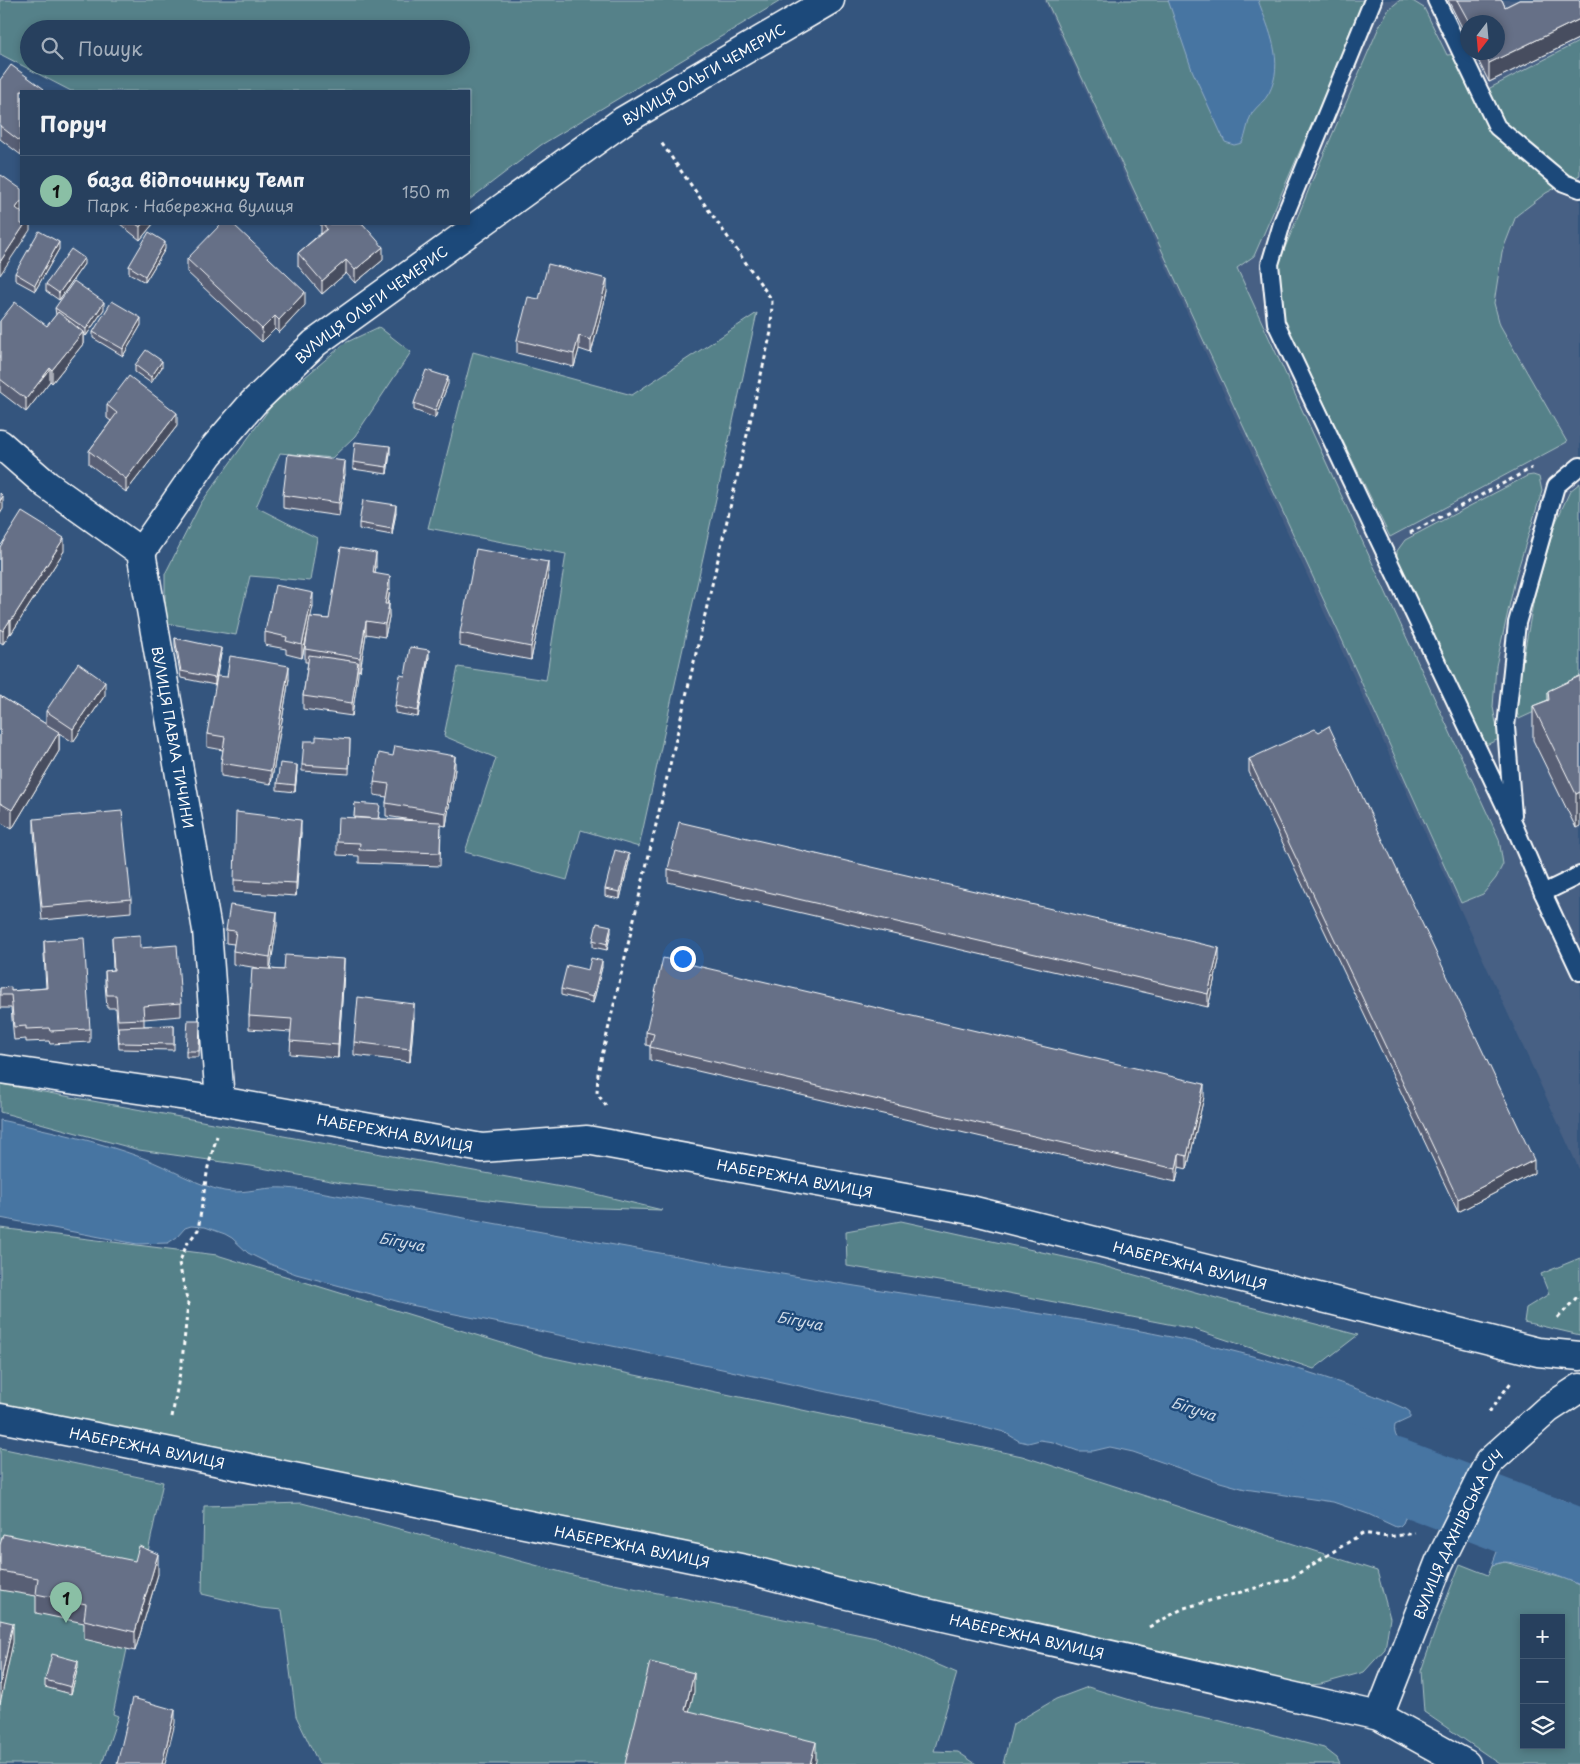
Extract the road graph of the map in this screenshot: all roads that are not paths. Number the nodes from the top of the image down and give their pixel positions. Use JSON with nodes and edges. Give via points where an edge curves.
{"nodes":[{"id":1,"x":830,"y":0,"type":"edge"},
{"id":2,"x":1374,"y":0,"type":"edge"},
{"id":3,"x":1436,"y":0,"type":"edge"},
{"id":4,"x":1580,"y":189,"type":"edge"},
{"id":5,"x":0,"y":444,"type":"edge"},
{"id":6,"x":1580,"y":466,"type":"edge"},
{"id":7,"x":141,"y":552,"type":"junction"},
{"id":8,"x":1514,"y":824,"type":"junction"},
{"id":9,"x":1580,"y":875,"type":"edge"},
{"id":10,"x":1543,"y":893,"type":"junction"},
{"id":11,"x":1580,"y":972,"type":"edge"},
{"id":12,"x":0,"y":1069,"type":"edge"},
{"id":13,"x":220,"y":1101,"type":"junction"},
{"id":14,"x":1580,"y":1356,"type":"edge"},
{"id":15,"x":1580,"y":1388,"type":"edge"},
{"id":16,"x":0,"y":1418,"type":"edge"},
{"id":17,"x":1379,"y":1716,"type":"junction"},
{"id":18,"x":1466,"y":1764,"type":"edge"}],
"edges":[{"from":1,"to":7,"type":"street","name":"ВУЛИЦЯ ОЛЬГИ ЧЕМЕРИС","via":[[622,120],[315,343],[253,403],[209,454]]},
{"from":2,"to":8,"type":"lane","via":[[1283,220],[1270,264],[1276,324]]},
{"from":3,"to":4,"type":"lane","via":[[1496,127],[1564,183]]},
{"from":5,"to":7,"type":"street","via":[[47,485]]},
{"from":6,"to":8,"type":"lane","via":[[1556,486],[1516,623],[1506,727]]},
{"from":7,"to":13,"type":"street","name":"ВУЛИЦЯ ПАВЛА ТИЧИНИ","via":[[207,930]]},
{"from":8,"to":10,"type":"lane"},
{"from":9,"to":10,"type":"lane"},
{"from":10,"to":11,"type":"lane"},
{"from":12,"to":13,"type":"street","name":"НАБЕРЕЖНА ВУЛИЦЯ"},
{"from":13,"to":14,"type":"street","name":"НАБЕРЕЖНА ВУЛИЦЯ","via":[[482,1148],[587,1140],[971,1210],[1538,1352]]},
{"from":15,"to":17,"type":"street","name":"ВУЛИЦЯ ДАХНІВСЬКА СІЧ","via":[[1548,1409],[1489,1462],[1439,1563]]},
{"from":16,"to":17,"type":"street","name":"НАБЕРЕЖНА ВУЛИЦЯ","via":[[750,1570]]},
{"from":17,"to":18,"type":"street","name":"НАБЕРЕЖНА ВУЛИЦЯ"}]}
